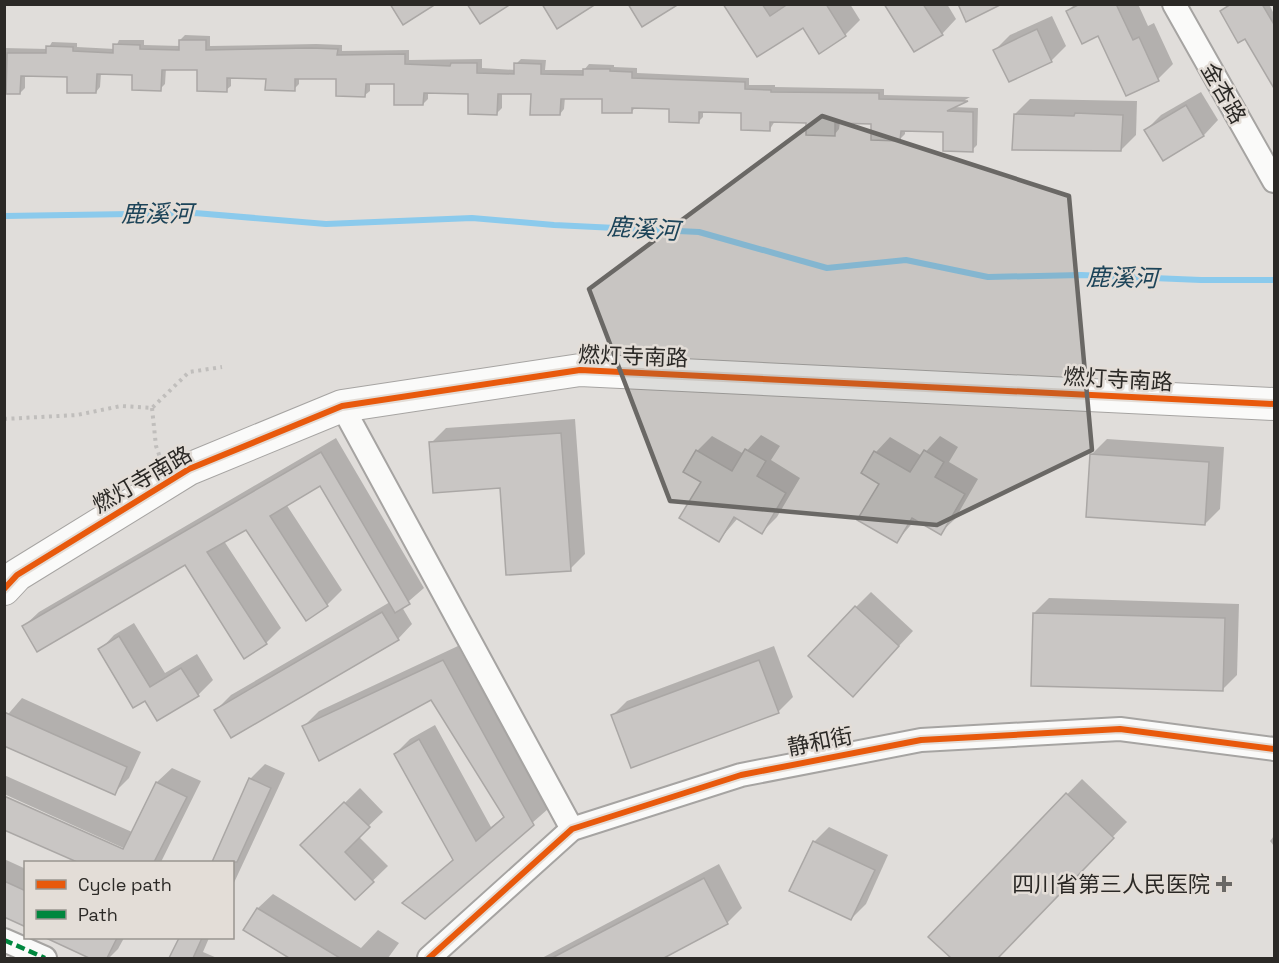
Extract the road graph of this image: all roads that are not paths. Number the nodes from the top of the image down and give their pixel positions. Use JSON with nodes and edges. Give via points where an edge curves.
{"nodes":[{"id":1,"x":1174,"y":4,"type":"edge"},
{"id":2,"x":1275,"y":181,"type":"edge"},
{"id":3,"x":1275,"y":404,"type":"edge"},
{"id":4,"x":342,"y":406,"type":"junction"},
{"id":5,"x":4,"y":589,"type":"edge"},
{"id":6,"x":1275,"y":749,"type":"edge"},
{"id":7,"x":572,"y":829,"type":"junction"},
{"id":8,"x":4,"y":940,"type":"edge"},
{"id":9,"x":45,"y":958,"type":"edge"},
{"id":10,"x":429,"y":958,"type":"edge"}],
"edges":[{"from":1,"to":2,"type":"street","name":"金杏路"},
{"from":3,"to":4,"type":"street","name":"燃灯寺南路","via":[[580,370]]},
{"from":4,"to":5,"type":"street","name":"燃灯寺南路","via":[[189,469],[16,575]]},
{"from":4,"to":7,"type":"street"},
{"from":6,"to":7,"type":"street","name":"静和街","via":[[1120,729],[921,740],[741,775]]},
{"from":7,"to":10,"type":"street","name":"静和街"},
{"from":8,"to":9,"type":"street"}]}
